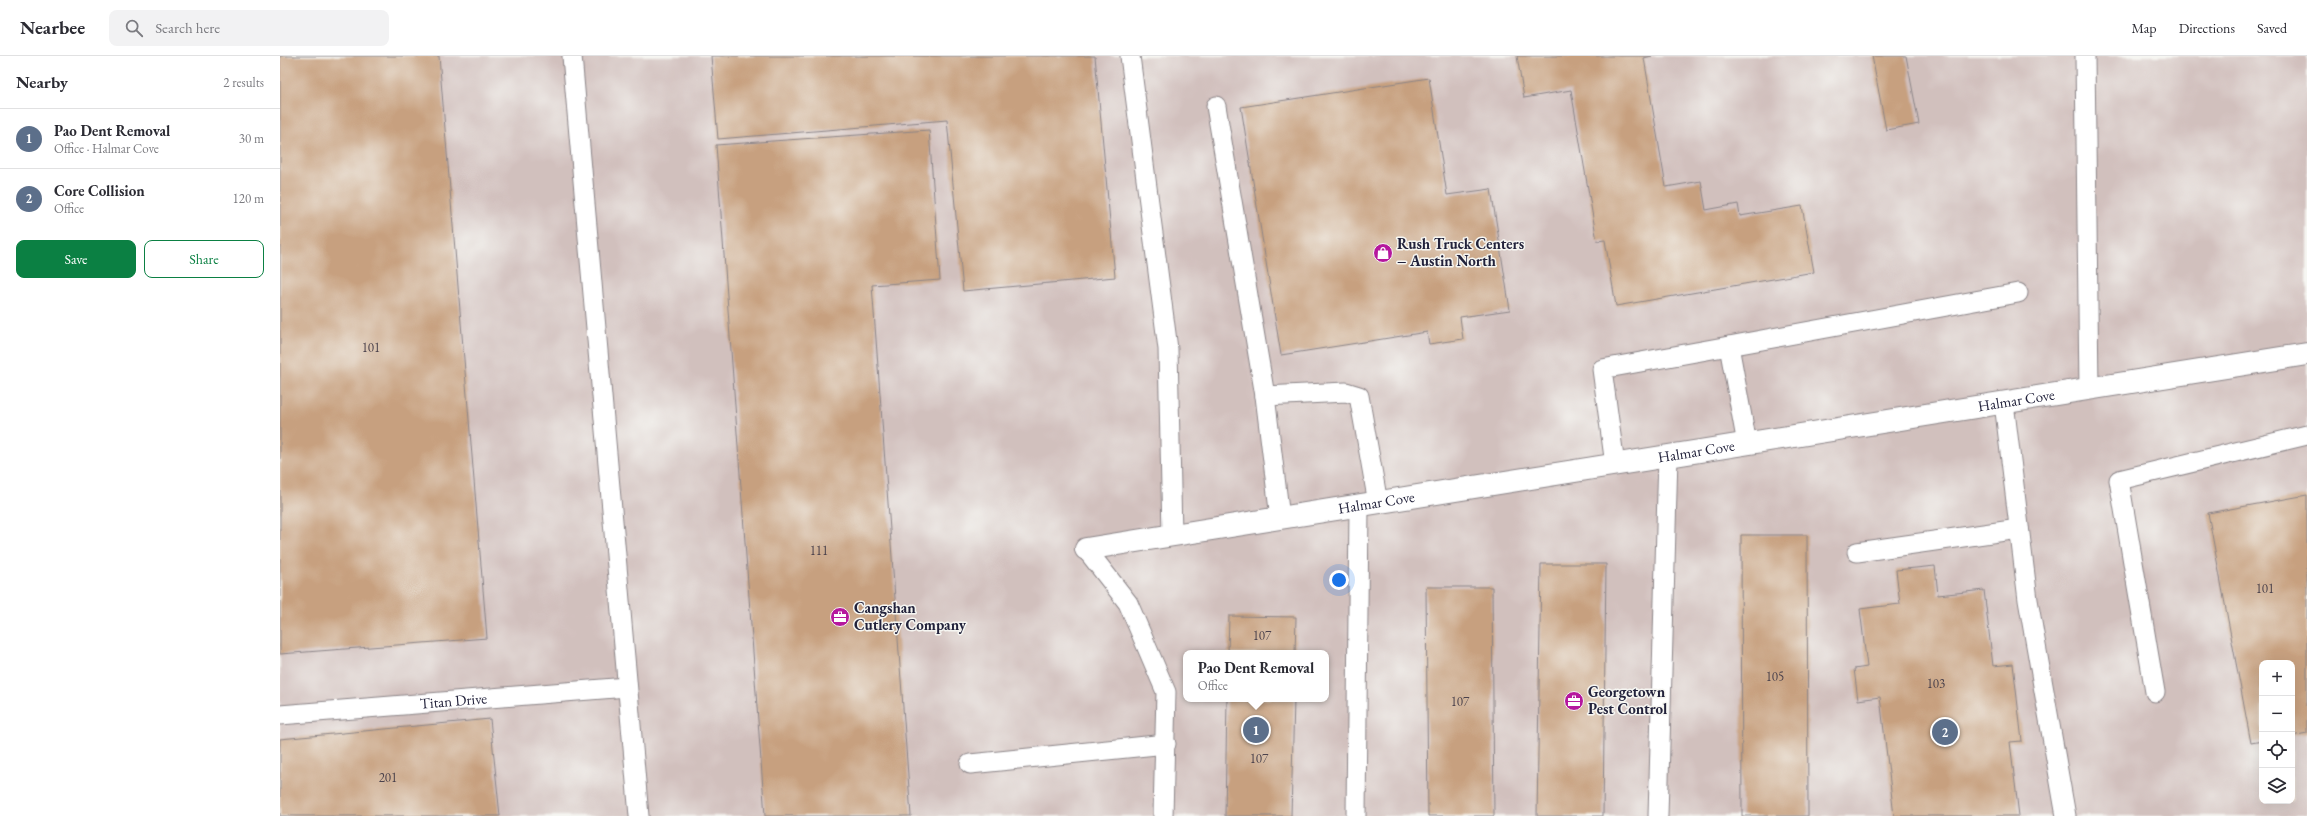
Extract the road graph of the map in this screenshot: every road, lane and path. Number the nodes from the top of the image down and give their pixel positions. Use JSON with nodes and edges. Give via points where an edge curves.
{"nodes":[{"id":1,"x":572,"y":56,"type":"edge"},
{"id":2,"x":1130,"y":56,"type":"edge"},
{"id":3,"x":2085,"y":56,"type":"edge"},
{"id":4,"x":1216,"y":106,"type":"dead end"},
{"id":5,"x":2018,"y":293,"type":"dead end"},
{"id":6,"x":1729,"y":346,"type":"junction"},
{"id":7,"x":2307,"y":354,"type":"edge"},
{"id":8,"x":2088,"y":389,"type":"junction"},
{"id":9,"x":1265,"y":396,"type":"junction"},
{"id":10,"x":2004,"y":403,"type":"junction"},
{"id":11,"x":2307,"y":435,"type":"edge"},
{"id":12,"x":1747,"y":444,"type":"junction"},
{"id":13,"x":1668,"y":456,"type":"junction"},
{"id":14,"x":1615,"y":465,"type":"junction"},
{"id":15,"x":1369,"y":504,"type":"junction"},
{"id":16,"x":1280,"y":518,"type":"junction"},
{"id":17,"x":2019,"y":529,"type":"junction"},
{"id":18,"x":1172,"y":535,"type":"junction"},
{"id":19,"x":1086,"y":549,"type":"joint"},
{"id":20,"x":1857,"y":552,"type":"dead end"},
{"id":21,"x":627,"y":687,"type":"junction"},
{"id":22,"x":2155,"y":692,"type":"dead end"},
{"id":23,"x":280,"y":715,"type":"edge"},
{"id":24,"x":1166,"y":744,"type":"junction"},
{"id":25,"x":970,"y":764,"type":"dead end"},
{"id":26,"x":638,"y":816,"type":"edge"},
{"id":27,"x":1163,"y":816,"type":"edge"},
{"id":28,"x":1356,"y":816,"type":"edge"},
{"id":29,"x":1658,"y":816,"type":"edge"},
{"id":30,"x":2066,"y":816,"type":"edge"}],
"edges":[{"from":1,"to":21,"type":"lane"},
{"from":2,"to":18,"type":"lane","via":[[1168,349]]},
{"from":3,"to":8,"type":"lane"},
{"from":4,"to":9,"type":"lane"},
{"from":5,"to":6,"type":"lane"},
{"from":6,"to":12,"type":"lane"},
{"from":6,"to":14,"type":"lane","via":[[1602,369]]},
{"from":7,"to":8,"type":"street","name":"Halmar Cove"},
{"from":8,"to":10,"type":"street","name":"Halmar Cove"},
{"from":9,"to":15,"type":"lane","via":[[1346,392],[1359,396]]},
{"from":9,"to":16,"type":"lane"},
{"from":10,"to":12,"type":"street","name":"Halmar Cove"},
{"from":10,"to":17,"type":"lane"},
{"from":11,"to":22,"type":"lane","via":[[2119,480]]},
{"from":12,"to":13,"type":"street","name":"Halmar Cove"},
{"from":13,"to":14,"type":"street","name":"Halmar Cove"},
{"from":13,"to":29,"type":"lane"},
{"from":14,"to":15,"type":"street","name":"Halmar Cove"},
{"from":15,"to":16,"type":"street","name":"Halmar Cove"},
{"from":15,"to":28,"type":"lane"},
{"from":16,"to":18,"type":"street","name":"Halmar Cove"},
{"from":17,"to":20,"type":"lane"},
{"from":17,"to":30,"type":"lane","via":[[2028,600]]},
{"from":18,"to":19,"type":"street","name":"Halmar Cove"},
{"from":19,"to":24,"type":"lane","via":[[1128,603],[1166,692]]},
{"from":21,"to":23,"type":"lane","name":"Titan Drive"},
{"from":21,"to":26,"type":"lane"},
{"from":24,"to":25,"type":"lane"},
{"from":24,"to":27,"type":"lane"}]}
